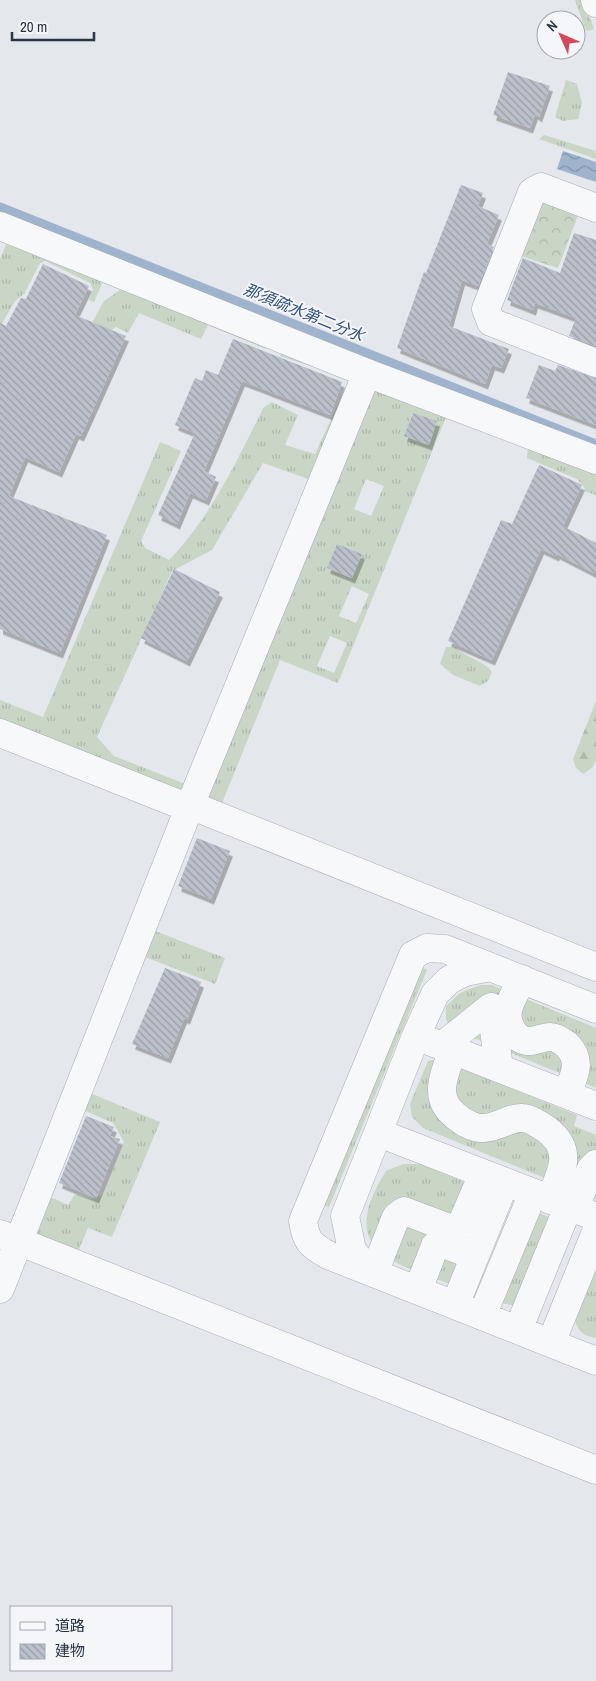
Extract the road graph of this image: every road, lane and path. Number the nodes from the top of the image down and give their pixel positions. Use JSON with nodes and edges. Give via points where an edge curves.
{"nodes":[{"id":1,"x":596,"y":208,"type":"edge"},
{"id":2,"x":0,"y":226,"type":"edge"},
{"id":3,"x":596,"y":363,"type":"edge"},
{"id":4,"x":367,"y":373,"type":"junction"},
{"id":5,"x":596,"y":460,"type":"edge"},
{"id":6,"x":0,"y":733,"type":"edge"},
{"id":7,"x":189,"y":806,"type":"junction"},
{"id":8,"x":491,"y":967,"type":"junction"},
{"id":9,"x":596,"y":967,"type":"edge"},
{"id":10,"x":522,"y":980,"type":"junction"},
{"id":11,"x":596,"y":1009,"type":"edge"},
{"id":12,"x":416,"y":1036,"type":"junction"},
{"id":13,"x":448,"y":1048,"type":"junction"},
{"id":14,"x":499,"y":1068,"type":"junction"},
{"id":15,"x":566,"y":1094,"type":"junction"},
{"id":16,"x":596,"y":1106,"type":"edge"},
{"id":17,"x":378,"y":1133,"type":"junction"},
{"id":18,"x":596,"y":1164,"type":"edge"},
{"id":19,"x":494,"y":1178,"type":"junction"},
{"id":20,"x":564,"y":1205,"type":"edge"},
{"id":21,"x":596,"y":1232,"type":"edge"},
{"id":22,"x":10,"y":1238,"type":"edge"},
{"id":23,"x":475,"y":1256,"type":"junction"},
{"id":24,"x":370,"y":1272,"type":"junction"},
{"id":25,"x":587,"y":1282,"type":"edge"},
{"id":26,"x":0,"y":1289,"type":"edge"},
{"id":27,"x":418,"y":1290,"type":"junction"},
{"id":28,"x":455,"y":1305,"type":"junction"},
{"id":29,"x":482,"y":1316,"type":"junction"},
{"id":30,"x":518,"y":1330,"type":"junction"},
{"id":31,"x":551,"y":1343,"type":"junction"},
{"id":32,"x":596,"y":1361,"type":"edge"},
{"id":33,"x":596,"y":1470,"type":"edge"}],
"edges":[{"from":1,"to":3,"type":"street","via":[[541,187],[532,192],[486,309],[491,322]]},
{"from":2,"to":4,"type":"street"},
{"from":4,"to":5,"type":"street"},
{"from":4,"to":7,"type":"street"},
{"from":6,"to":7,"type":"street"},
{"from":7,"to":9,"type":"street"},
{"from":7,"to":22,"type":"street"},
{"from":8,"to":10,"type":"street"},
{"from":8,"to":12,"type":"street","via":[[466,972],[449,980],[435,994]]},
{"from":8,"to":24,"type":"street","via":[[445,949],[428,948],[413,955],[303,1221],[312,1247]]},
{"from":10,"to":11,"type":"street"},
{"from":10,"to":15,"type":"street","via":[[508,1010],[508,1024],[517,1036],[527,1041],[552,1037],[569,1047],[577,1059],[577,1068]]},
{"from":12,"to":13,"type":"street"},
{"from":12,"to":17,"type":"street"},
{"from":13,"to":14,"type":"street"},
{"from":13,"to":14,"type":"street","via":[[491,1008]]},
{"from":13,"to":20,"type":"street","via":[[441,1098],[452,1115],[480,1129],[522,1118],[539,1124],[555,1136],[564,1152]]},
{"from":14,"to":15,"type":"street"},
{"from":15,"to":16,"type":"street"},
{"from":17,"to":19,"type":"street"},
{"from":17,"to":24,"type":"street","via":[[345,1216],[352,1250]]},
{"from":18,"to":20,"type":"street"},
{"from":19,"to":20,"type":"street"},
{"from":19,"to":23,"type":"street"},
{"from":19,"to":24,"type":"street","via":[[461,1225],[452,1228],[404,1211],[396,1217]]},
{"from":20,"to":29,"type":"street"},
{"from":20,"to":30,"type":"street","via":[[538,1250]]},
{"from":21,"to":25,"type":"street"},
{"from":22,"to":26,"type":"street"},
{"from":22,"to":33,"type":"street"},
{"from":23,"to":27,"type":"street","via":[[441,1243],[435,1246]]},
{"from":23,"to":28,"type":"street"},
{"from":24,"to":27,"type":"street"},
{"from":25,"to":31,"type":"street"},
{"from":27,"to":28,"type":"street"},
{"from":28,"to":29,"type":"street"},
{"from":29,"to":30,"type":"street"},
{"from":30,"to":31,"type":"street"},
{"from":31,"to":32,"type":"street"}]}
